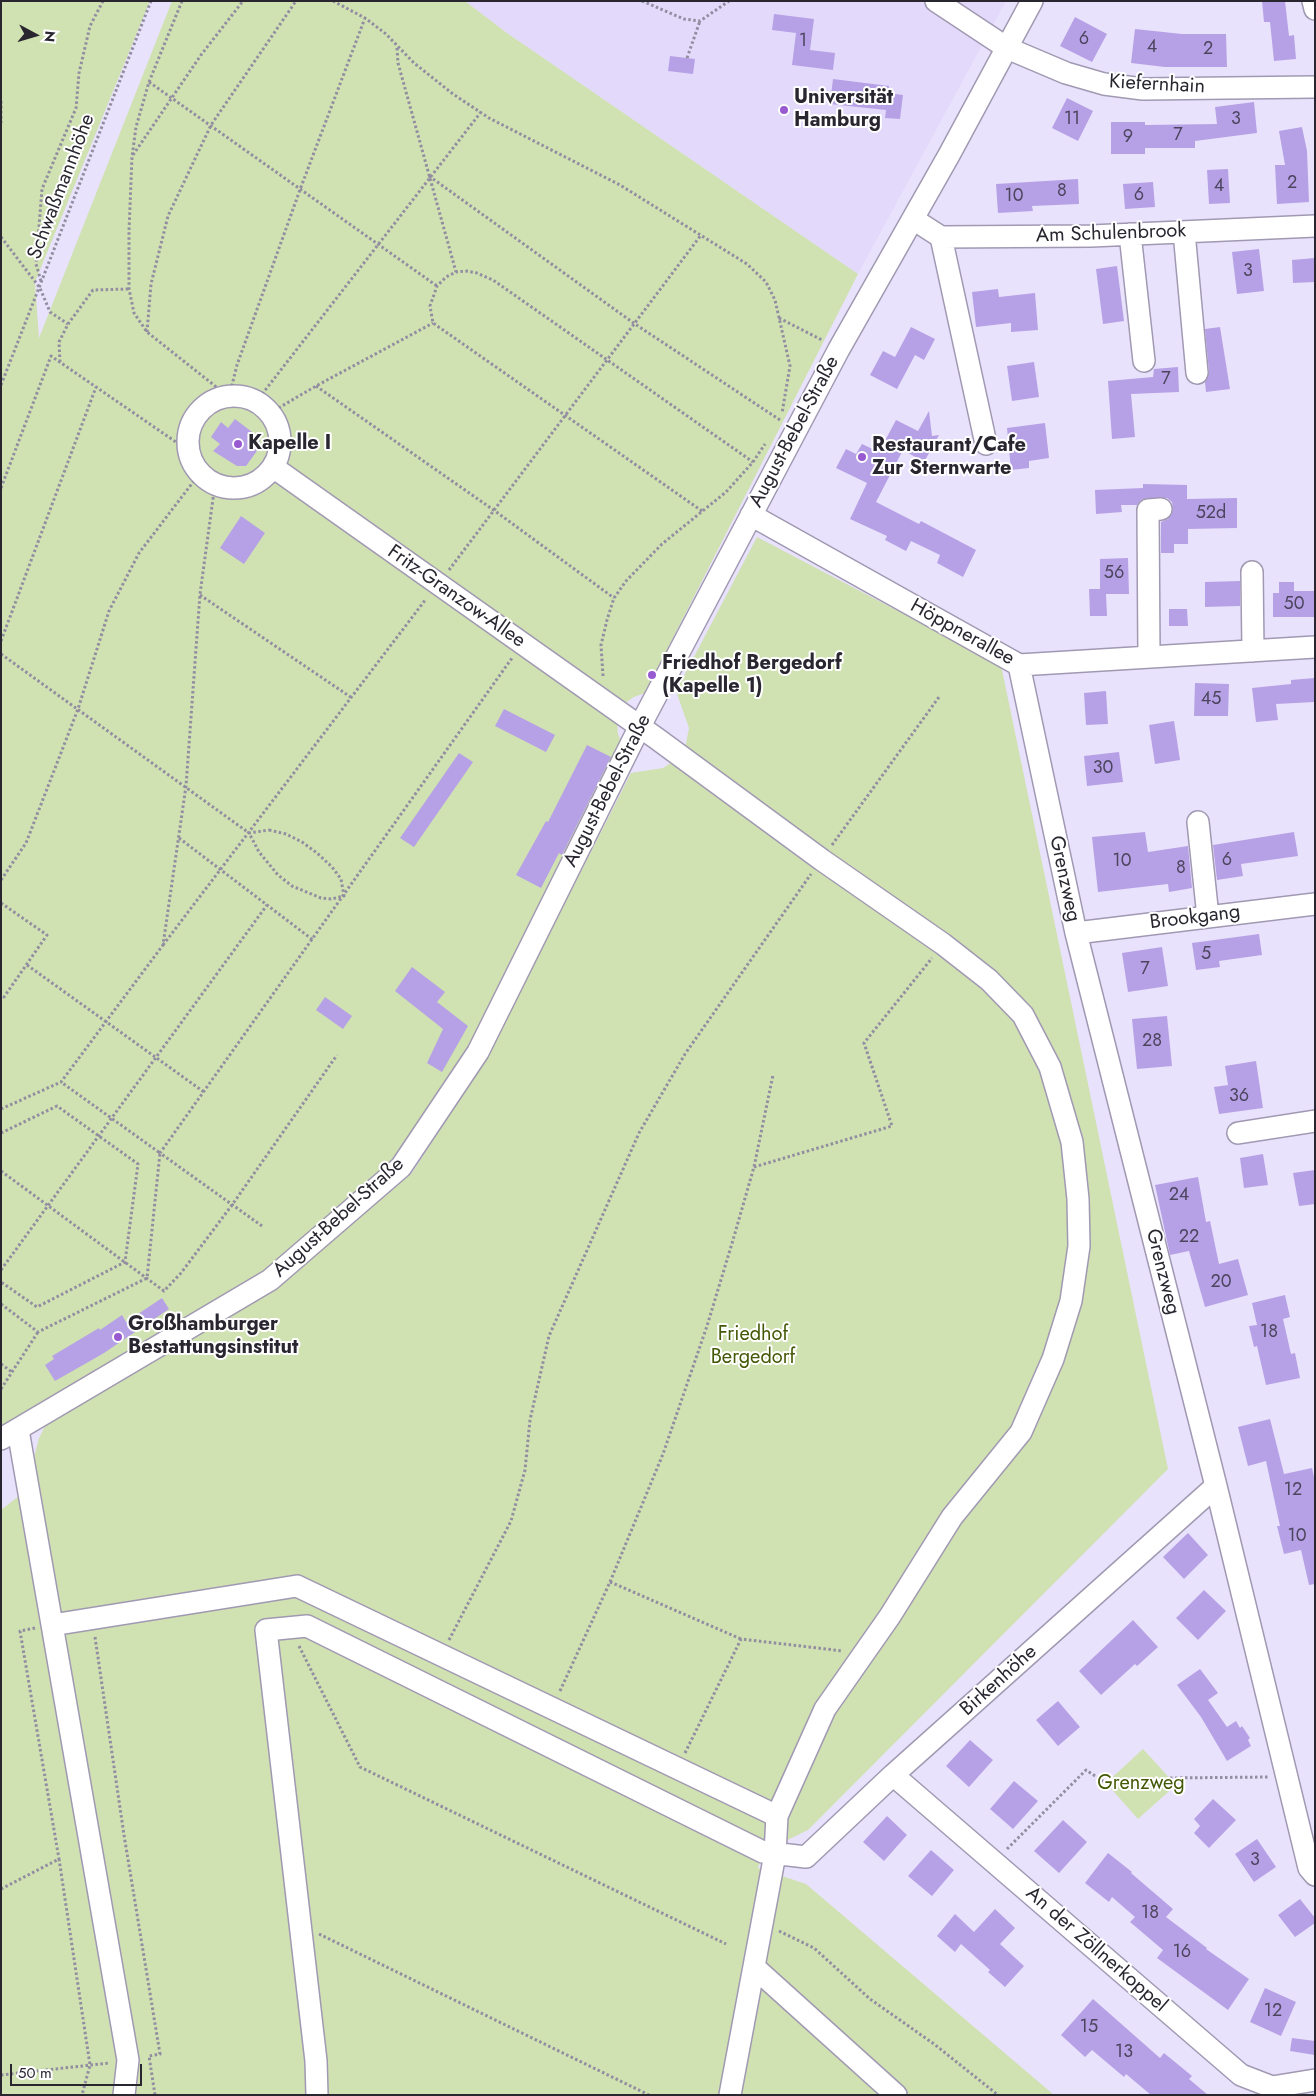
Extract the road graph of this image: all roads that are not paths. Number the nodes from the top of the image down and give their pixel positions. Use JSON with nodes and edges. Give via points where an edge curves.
{"nodes":[{"id":1,"x":936,"y":1,"type":"edge"},
{"id":2,"x":1032,"y":1,"type":"edge"},
{"id":3,"x":1313,"y":1,"type":"edge"},
{"id":4,"x":1315,"y":9,"type":"edge"},
{"id":5,"x":1006,"y":48,"type":"junction"},
{"id":6,"x":1315,"y":86,"type":"edge"},
{"id":7,"x":913,"y":219,"type":"junction"},
{"id":8,"x":1315,"y":226,"type":"edge"},
{"id":9,"x":1184,"y":232,"type":"junction"},
{"id":10,"x":1130,"y":234,"type":"junction"},
{"id":11,"x":941,"y":237,"type":"junction"},
{"id":12,"x":1144,"y":360,"type":"dead end"},
{"id":13,"x":1197,"y":373,"type":"dead end"},
{"id":14,"x":986,"y":444,"type":"dead end"},
{"id":15,"x":273,"y":467,"type":"junction"},
{"id":16,"x":1161,"y":509,"type":"dead end"},
{"id":17,"x":752,"y":515,"type":"junction"},
{"id":18,"x":1252,"y":572,"type":"dead end"},
{"id":19,"x":1315,"y":647,"type":"edge"},
{"id":20,"x":1253,"y":651,"type":"junction"},
{"id":21,"x":1149,"y":657,"type":"junction"},
{"id":22,"x":1019,"y":665,"type":"junction"},
{"id":23,"x":640,"y":726,"type":"junction"},
{"id":24,"x":1198,"y":822,"type":"dead end"},
{"id":25,"x":1315,"y":904,"type":"edge"},
{"id":26,"x":1208,"y":917,"type":"junction"},
{"id":27,"x":1076,"y":933,"type":"junction"},
{"id":28,"x":1315,"y":1121,"type":"edge"},
{"id":29,"x":1238,"y":1133,"type":"dead end"},
{"id":30,"x":9,"y":1435,"type":"edge"},
{"id":31,"x":1,"y":1455,"type":"edge"},
{"id":32,"x":1216,"y":1486,"type":"junction"},
{"id":33,"x":52,"y":1625,"type":"junction"},
{"id":34,"x":893,"y":1775,"type":"junction"},
{"id":35,"x":777,"y":1816,"type":"junction"},
{"id":36,"x":775,"y":1854,"type":"junction"},
{"id":37,"x":1315,"y":1875,"type":"edge"},
{"id":38,"x":754,"y":1967,"type":"junction"},
{"id":39,"x":1315,"y":2080,"type":"edge"},
{"id":40,"x":124,"y":2095,"type":"edge"},
{"id":41,"x":317,"y":2095,"type":"edge"},
{"id":42,"x":730,"y":2095,"type":"edge"},
{"id":43,"x":896,"y":2095,"type":"edge"}],
"edges":[{"from":1,"to":5,"type":"street","name":"Kiefernhain"},
{"from":2,"to":5,"type":"street","name":"August-Bebel-Straße"},
{"from":3,"to":4,"type":"street"},
{"from":5,"to":6,"type":"street","name":"Kiefernhain","via":[[1066,73],[1104,84],[1143,89]]},
{"from":5,"to":7,"type":"street","name":"August-Bebel-Straße"},
{"from":7,"to":11,"type":"street"},
{"from":7,"to":17,"type":"street","name":"August-Bebel-Straße","via":[[839,349]]},
{"from":8,"to":9,"type":"street","name":"Am Schulenbrook"},
{"from":9,"to":10,"type":"street","name":"Am Schulenbrook"},
{"from":9,"to":13,"type":"street"},
{"from":10,"to":11,"type":"street","name":"Am Schulenbrook"},
{"from":10,"to":12,"type":"street"},
{"from":11,"to":14,"type":"street"},
{"from":15,"to":15,"type":"street","via":[[279,454],[280,440],[277,426],[263,407],[243,397],[229,397],[214,401],[193,422],[189,436],[190,451],[193,462],[208,478],[227,488],[241,488],[264,477]]},
{"from":15,"to":23,"type":"street","name":"Fritz-Granzow-Allee"},
{"from":16,"to":21,"type":"street","via":[[1148,510]]},
{"from":17,"to":22,"type":"street","name":"Höppnerallee"},
{"from":17,"to":23,"type":"street","name":"August-Bebel-Straße"},
{"from":18,"to":20,"type":"street"},
{"from":19,"to":20,"type":"street","name":"Höppnerallee"},
{"from":20,"to":21,"type":"street","name":"Höppnerallee"},
{"from":21,"to":22,"type":"street","name":"Höppnerallee"},
{"from":22,"to":27,"type":"street","name":"Grenzweg"},
{"from":23,"to":30,"type":"street","name":"August-Bebel-Straße","via":[[478,1052],[401,1167],[270,1280]]},
{"from":23,"to":35,"type":"street","name":"Fritz-Granzow-Allee","via":[[822,860],[944,944],[989,980],[1023,1014],[1050,1067],[1072,1142],[1079,1246],[1071,1301],[1053,1359],[1021,1432],[952,1517],[890,1616],[824,1709]]},
{"from":24,"to":26,"type":"street"},
{"from":25,"to":26,"type":"street","name":"Brookgang"},
{"from":26,"to":27,"type":"street","name":"Brookgang"},
{"from":27,"to":32,"type":"street","name":"Grenzweg"},
{"from":28,"to":29,"type":"street"},
{"from":30,"to":31,"type":"street","name":"August-Bebel-Straße"},
{"from":30,"to":33,"type":"street"},
{"from":32,"to":34,"type":"street","name":"Birkenhöhe"},
{"from":32,"to":37,"type":"street","name":"Grenzweg","via":[[1309,1868]]},
{"from":33,"to":35,"type":"street","via":[[297,1586]]},
{"from":33,"to":40,"type":"street","via":[[128,2060]]},
{"from":34,"to":36,"type":"street","name":"Birkenhöhe","via":[[806,1857]]},
{"from":34,"to":39,"type":"street","name":"An der Zöllnerkoppel","via":[[1241,2075],[1272,2087]]},
{"from":35,"to":36,"type":"street"},
{"from":36,"to":38,"type":"street"},
{"from":36,"to":41,"type":"street","name":"Birkenhöhe","via":[[763,1852],[656,1800],[307,1626],[266,1630],[316,2061]]},
{"from":38,"to":42,"type":"street"},
{"from":38,"to":43,"type":"street"}]}
